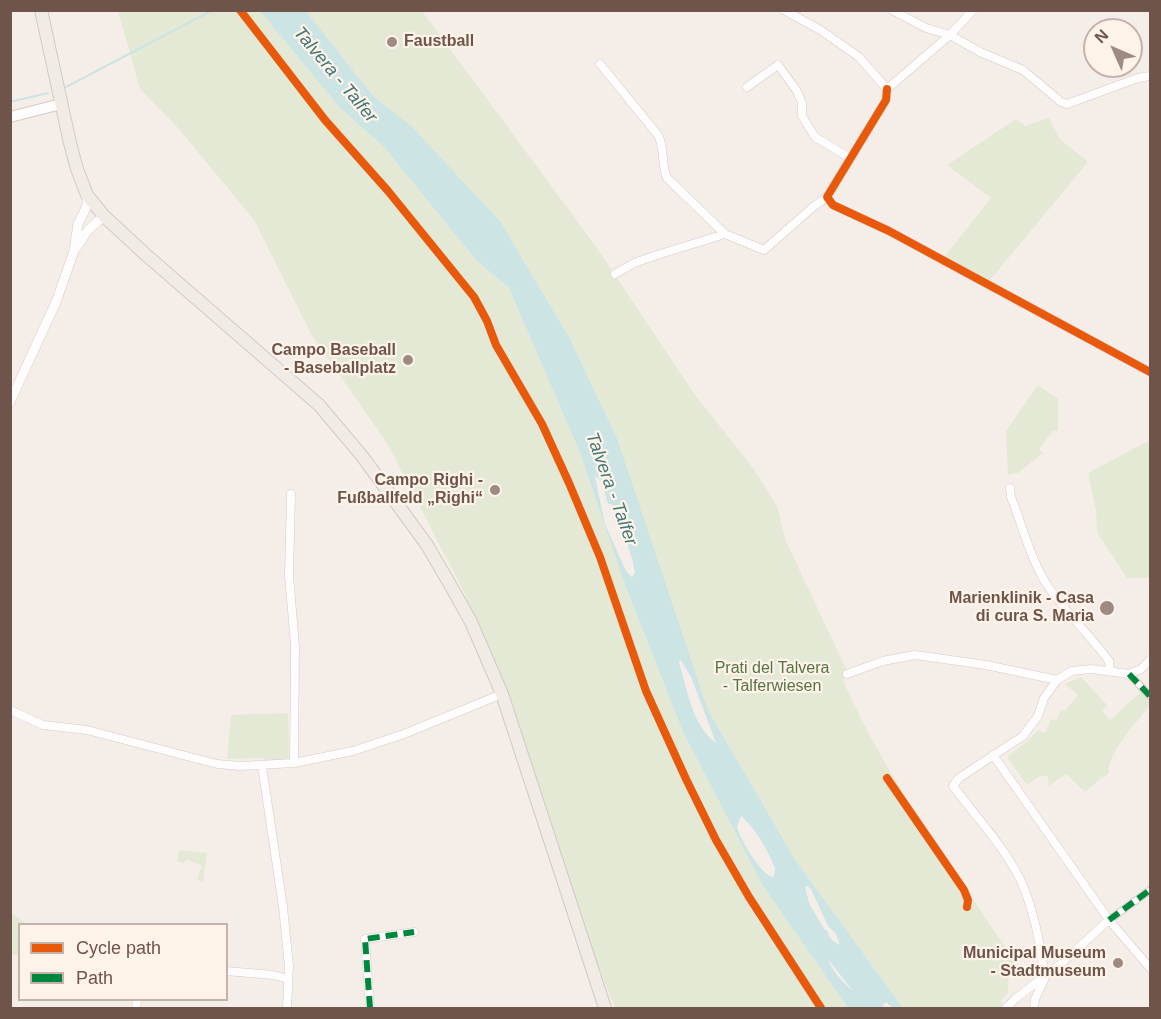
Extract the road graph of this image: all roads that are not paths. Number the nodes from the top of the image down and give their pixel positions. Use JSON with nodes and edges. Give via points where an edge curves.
{"nodes":[{"id":1,"x":42,"y":10,"type":"edge"},
{"id":2,"x":784,"y":10,"type":"edge"},
{"id":3,"x":892,"y":10,"type":"edge"},
{"id":4,"x":973,"y":10,"type":"edge"},
{"id":5,"x":950,"y":35,"type":"junction"},
{"id":6,"x":600,"y":64,"type":"dead end"},
{"id":7,"x":1150,"y":76,"type":"edge"},
{"id":8,"x":747,"y":87,"type":"dead end"},
{"id":9,"x":887,"y":89,"type":"junction"},
{"id":10,"x":61,"y":104,"type":"junction"},
{"id":11,"x":10,"y":117,"type":"edge"},
{"id":12,"x":850,"y":158,"type":"junction"},
{"id":13,"x":87,"y":195,"type":"junction"},
{"id":14,"x":827,"y":198,"type":"junction"},
{"id":15,"x":104,"y":216,"type":"junction"},
{"id":16,"x":725,"y":234,"type":"junction"},
{"id":17,"x":74,"y":251,"type":"junction"},
{"id":18,"x":615,"y":274,"type":"dead end"},
{"id":19,"x":1150,"y":372,"type":"edge"},
{"id":20,"x":10,"y":402,"type":"edge"},
{"id":21,"x":1010,"y":488,"type":"dead end"},
{"id":22,"x":291,"y":494,"type":"dead end"},
{"id":23,"x":1150,"y":660,"type":"edge"},
{"id":24,"x":1110,"y":671,"type":"junction"},
{"id":25,"x":847,"y":674,"type":"dead end"},
{"id":26,"x":1129,"y":674,"type":"junction"},
{"id":27,"x":1057,"y":680,"type":"junction"},
{"id":28,"x":502,"y":694,"type":"junction"},
{"id":29,"x":1150,"y":696,"type":"edge"},
{"id":30,"x":10,"y":710,"type":"edge"},
{"id":31,"x":993,"y":755,"type":"junction"},
{"id":32,"x":294,"y":763,"type":"junction"},
{"id":33,"x":262,"y":765,"type":"junction"},
{"id":34,"x":1150,"y":890,"type":"edge"},
{"id":35,"x":1109,"y":920,"type":"junction"},
{"id":36,"x":414,"y":932,"type":"dead end"},
{"id":37,"x":1150,"y":968,"type":"edge"},
{"id":38,"x":228,"y":970,"type":"edge"},
{"id":39,"x":1046,"y":976,"type":"junction"},
{"id":40,"x":288,"y":979,"type":"junction"},
{"id":41,"x":1007,"y":1007,"type":"edge"},
{"id":42,"x":287,"y":1008,"type":"edge"},
{"id":43,"x":370,"y":1008,"type":"edge"},
{"id":44,"x":605,"y":1008,"type":"edge"},
{"id":45,"x":1019,"y":1008,"type":"edge"},
{"id":46,"x":1034,"y":1008,"type":"edge"}],
"edges":[{"from":1,"to":10,"type":"main road"},
{"from":2,"to":9,"type":"street","via":[[859,57]]},
{"from":3,"to":5,"type":"street","via":[[926,28]]},
{"from":4,"to":5,"type":"street"},
{"from":5,"to":7,"type":"street","via":[[1023,70],[1066,104]]},
{"from":5,"to":9,"type":"street"},
{"from":6,"to":16,"type":"street","via":[[658,135],[667,178]]},
{"from":8,"to":12,"type":"street","via":[[778,65],[797,91],[802,116],[815,137]]},
{"from":9,"to":12,"type":"street","via":[[886,100]]},
{"from":10,"to":11,"type":"main road"},
{"from":10,"to":13,"type":"main road"},
{"from":12,"to":14,"type":"street"},
{"from":13,"to":15,"type":"main road"},
{"from":13,"to":17,"type":"street"},
{"from":14,"to":16,"type":"street","via":[[764,250]]},
{"from":14,"to":19,"type":"street","via":[[841,210],[889,231]]},
{"from":15,"to":17,"type":"street","via":[[88,230]]},
{"from":15,"to":28,"type":"main road","via":[[319,405],[362,456],[427,545],[471,622]]},
{"from":16,"to":18,"type":"street","via":[[634,263]]},
{"from":17,"to":20,"type":"street","via":[[57,302]]},
{"from":21,"to":24,"type":"street","via":[[1043,578],[1065,611],[1109,661]]},
{"from":22,"to":32,"type":"street"},
{"from":23,"to":26,"type":"street"},
{"from":24,"to":26,"type":"street"},
{"from":24,"to":27,"type":"street","via":[[1072,671]]},
{"from":25,"to":27,"type":"street","via":[[915,655]]},
{"from":26,"to":29,"type":"street"},
{"from":27,"to":31,"type":"street","via":[[1031,727]]},
{"from":28,"to":32,"type":"street","via":[[363,748]]},
{"from":28,"to":44,"type":"main road"},
{"from":30,"to":33,"type":"street","via":[[43,725],[87,730],[217,764]]},
{"from":31,"to":35,"type":"street"},
{"from":31,"to":39,"type":"street","via":[[953,786],[1020,878]]},
{"from":32,"to":33,"type":"street"},
{"from":33,"to":40,"type":"street","via":[[283,907]]},
{"from":34,"to":35,"type":"street"},
{"from":35,"to":37,"type":"street"},
{"from":35,"to":39,"type":"street"},
{"from":36,"to":43,"type":"street","via":[[364,939]]},
{"from":38,"to":40,"type":"street"},
{"from":39,"to":41,"type":"street"},
{"from":39,"to":46,"type":"street"},
{"from":40,"to":42,"type":"street"},
{"from":41,"to":45,"type":"street"}]}
